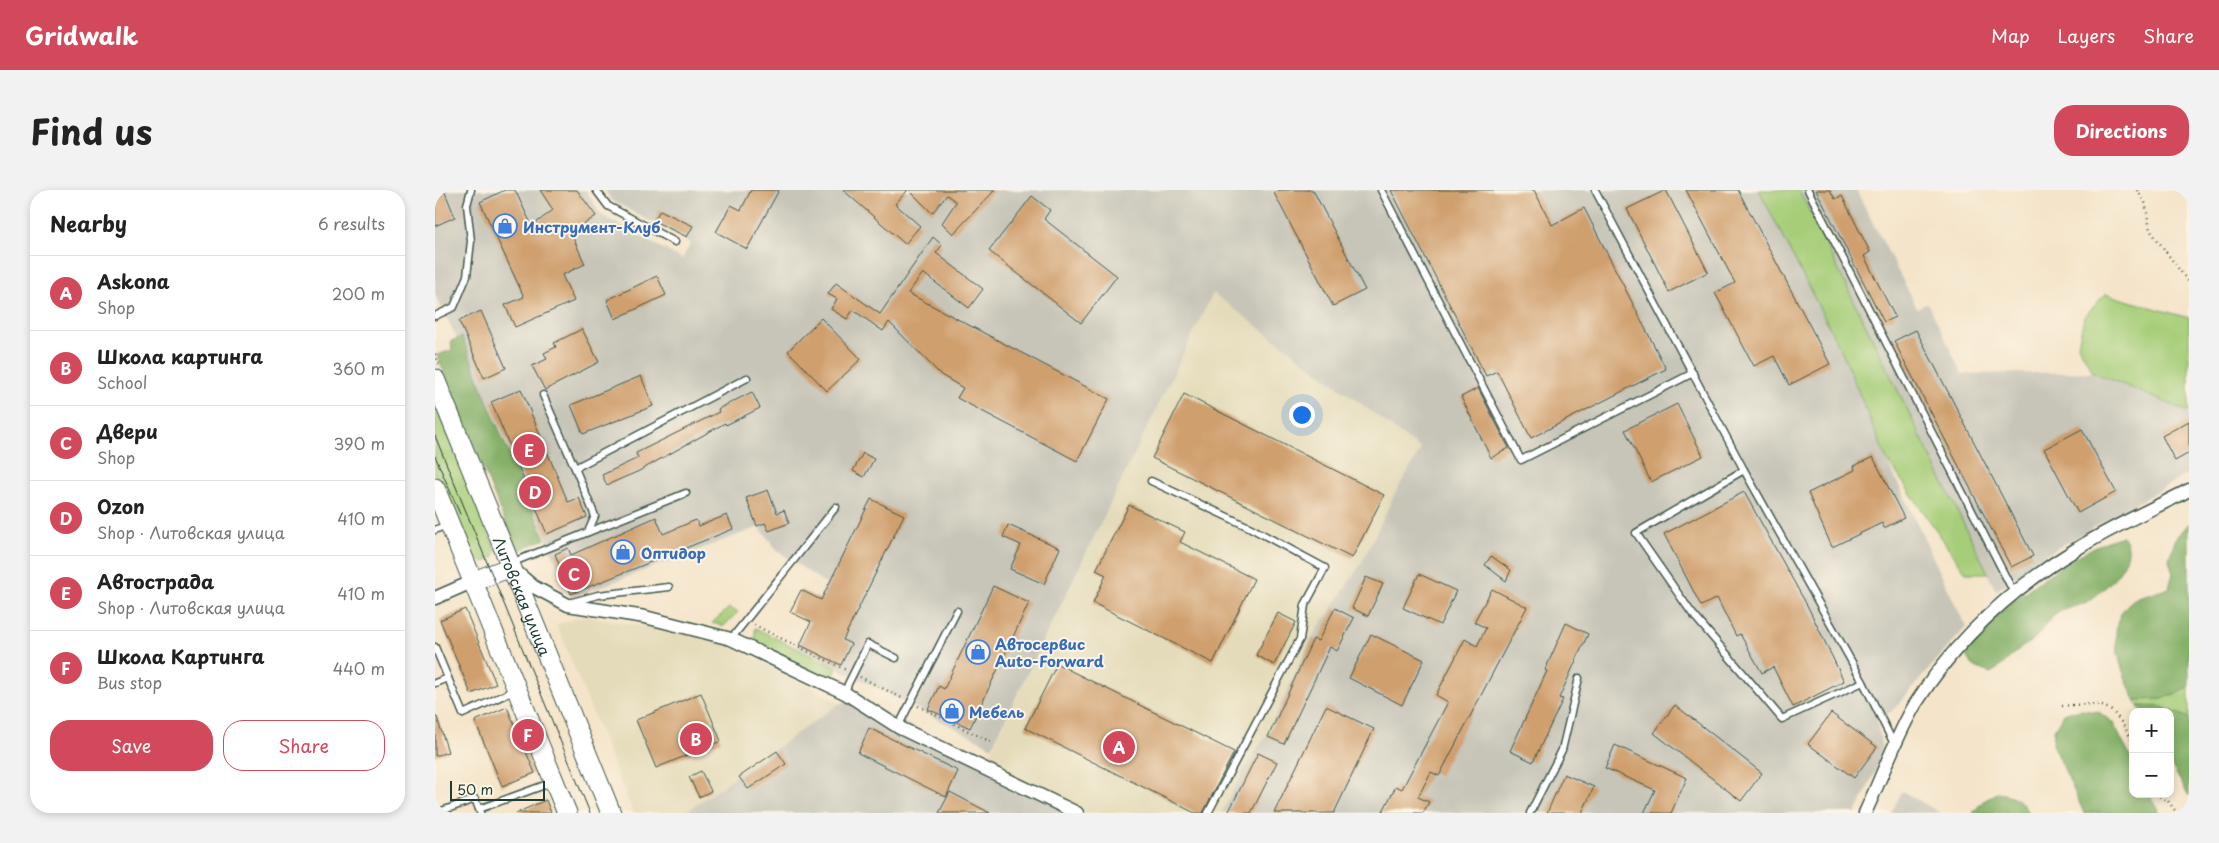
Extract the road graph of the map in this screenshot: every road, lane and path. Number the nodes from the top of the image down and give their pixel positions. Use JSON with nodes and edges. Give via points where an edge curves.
{"nodes":[{"id":1,"x":471,"y":190,"type":"edge"},
{"id":2,"x":596,"y":190,"type":"edge"},
{"id":3,"x":1381,"y":190,"type":"edge"},
{"id":4,"x":1595,"y":190,"type":"edge"},
{"id":5,"x":1809,"y":190,"type":"edge"},
{"id":6,"x":2137,"y":190,"type":"edge"},
{"id":7,"x":675,"y":242,"type":"dead end"},
{"id":8,"x":2189,"y":283,"type":"edge"},
{"id":9,"x":435,"y":316,"type":"edge"},
{"id":10,"x":1693,"y":373,"type":"junction"},
{"id":11,"x":747,"y":378,"type":"dead end"},
{"id":12,"x":435,"y":379,"type":"edge"},
{"id":13,"x":543,"y":395,"type":"dead end"},
{"id":14,"x":575,"y":468,"type":"junction"},
{"id":15,"x":1744,"y":470,"type":"junction"},
{"id":16,"x":1151,"y":480,"type":"dead end"},
{"id":17,"x":435,"y":488,"type":"edge"},
{"id":18,"x":2189,"y":490,"type":"edge"},
{"id":19,"x":686,"y":493,"type":"dead end"},
{"id":20,"x":836,"y":507,"type":"dead end"},
{"id":21,"x":443,"y":527,"type":"edge"},
{"id":22,"x":589,"y":532,"type":"junction"},
{"id":23,"x":510,"y":565,"type":"junction"},
{"id":24,"x":474,"y":581,"type":"junction"},
{"id":25,"x":669,"y":587,"type":"dead end"},
{"id":26,"x":2014,"y":592,"type":"junction"},
{"id":27,"x":435,"y":598,"type":"edge"},
{"id":28,"x":568,"y":605,"type":"junction"},
{"id":29,"x":957,"y":611,"type":"dead end"},
{"id":30,"x":731,"y":638,"type":"junction"},
{"id":31,"x":435,"y":647,"type":"edge"},
{"id":32,"x":896,"y":658,"type":"dead end"},
{"id":33,"x":448,"y":678,"type":"junction"},
{"id":34,"x":1579,"y":678,"type":"dead end"},
{"id":35,"x":1863,"y":682,"type":"junction"},
{"id":36,"x":435,"y":683,"type":"edge"},
{"id":37,"x":516,"y":689,"type":"junction"},
{"id":38,"x":845,"y":693,"type":"junction"},
{"id":39,"x":2062,"y":706,"type":"dead end"},
{"id":40,"x":898,"y":728,"type":"junction"},
{"id":41,"x":2129,"y":735,"type":"edge"},
{"id":42,"x":1895,"y":747,"type":"junction"},
{"id":43,"x":554,"y":782,"type":"junction"},
{"id":44,"x":2162,"y":798,"type":"edge"},
{"id":45,"x":480,"y":811,"type":"edge"},
{"id":46,"x":435,"y":813,"type":"edge"},
{"id":47,"x":567,"y":813,"type":"edge"},
{"id":48,"x":611,"y":813,"type":"edge"},
{"id":49,"x":1077,"y":813,"type":"edge"},
{"id":50,"x":1208,"y":813,"type":"edge"},
{"id":51,"x":1530,"y":813,"type":"edge"},
{"id":52,"x":1865,"y":813,"type":"edge"},
{"id":53,"x":2177,"y":813,"type":"edge"}],
"edges":[{"from":1,"to":9,"type":"lane","via":[[467,205],[471,241],[467,276],[454,307]]},
{"from":2,"to":7,"type":"lane","via":[[608,206]]},
{"from":3,"to":10,"type":"lane","via":[[1521,460]]},
{"from":4,"to":10,"type":"lane"},
{"from":5,"to":26,"type":"lane"},
{"from":6,"to":8,"type":"path","via":[[2145,202],[2150,230]]},
{"from":10,"to":15,"type":"lane"},
{"from":11,"to":14,"type":"lane"},
{"from":12,"to":23,"type":"main road","name":"Литовская улица"},
{"from":13,"to":14,"type":"lane"},
{"from":14,"to":22,"type":"lane","via":[[595,516]]},
{"from":15,"to":35,"type":"lane"},
{"from":15,"to":35,"type":"lane","via":[[1636,533],[1691,612],[1783,720]]},
{"from":16,"to":50,"type":"lane","via":[[1325,568],[1305,605],[1300,638]]},
{"from":17,"to":21,"type":"main road"},
{"from":18,"to":26,"type":"street","via":[[2075,550]]},
{"from":19,"to":22,"type":"lane"},
{"from":20,"to":30,"type":"lane"},
{"from":21,"to":24,"type":"main road"},
{"from":22,"to":23,"type":"lane"},
{"from":23,"to":24,"type":"main road"},
{"from":23,"to":28,"type":"street","via":[[534,587]]},
{"from":23,"to":48,"type":"main road","name":"Литовская улица"},
{"from":24,"to":27,"type":"street"},
{"from":24,"to":37,"type":"main road"},
{"from":25,"to":28,"type":"lane","via":[[598,595]]},
{"from":26,"to":42,"type":"street","via":[[1979,622],[1946,660],[1915,705]]},
{"from":28,"to":30,"type":"street","via":[[645,617]]},
{"from":29,"to":40,"type":"lane"},
{"from":30,"to":38,"type":"street"},
{"from":31,"to":33,"type":"lane"},
{"from":32,"to":38,"type":"lane","via":[[868,644]]},
{"from":33,"to":36,"type":"lane"},
{"from":33,"to":37,"type":"lane","via":[[463,714]]},
{"from":34,"to":51,"type":"lane","via":[[1562,750]]},
{"from":35,"to":42,"type":"lane"},
{"from":37,"to":43,"type":"main road"},
{"from":38,"to":40,"type":"street"},
{"from":39,"to":41,"type":"path","via":[[2085,704],[2105,707],[2117,714]]},
{"from":40,"to":49,"type":"street"},
{"from":42,"to":52,"type":"street"},
{"from":43,"to":45,"type":"lane"},
{"from":43,"to":47,"type":"main road"},
{"from":44,"to":53,"type":"path"},
{"from":45,"to":46,"type":"lane","via":[[475,799]]}]}
